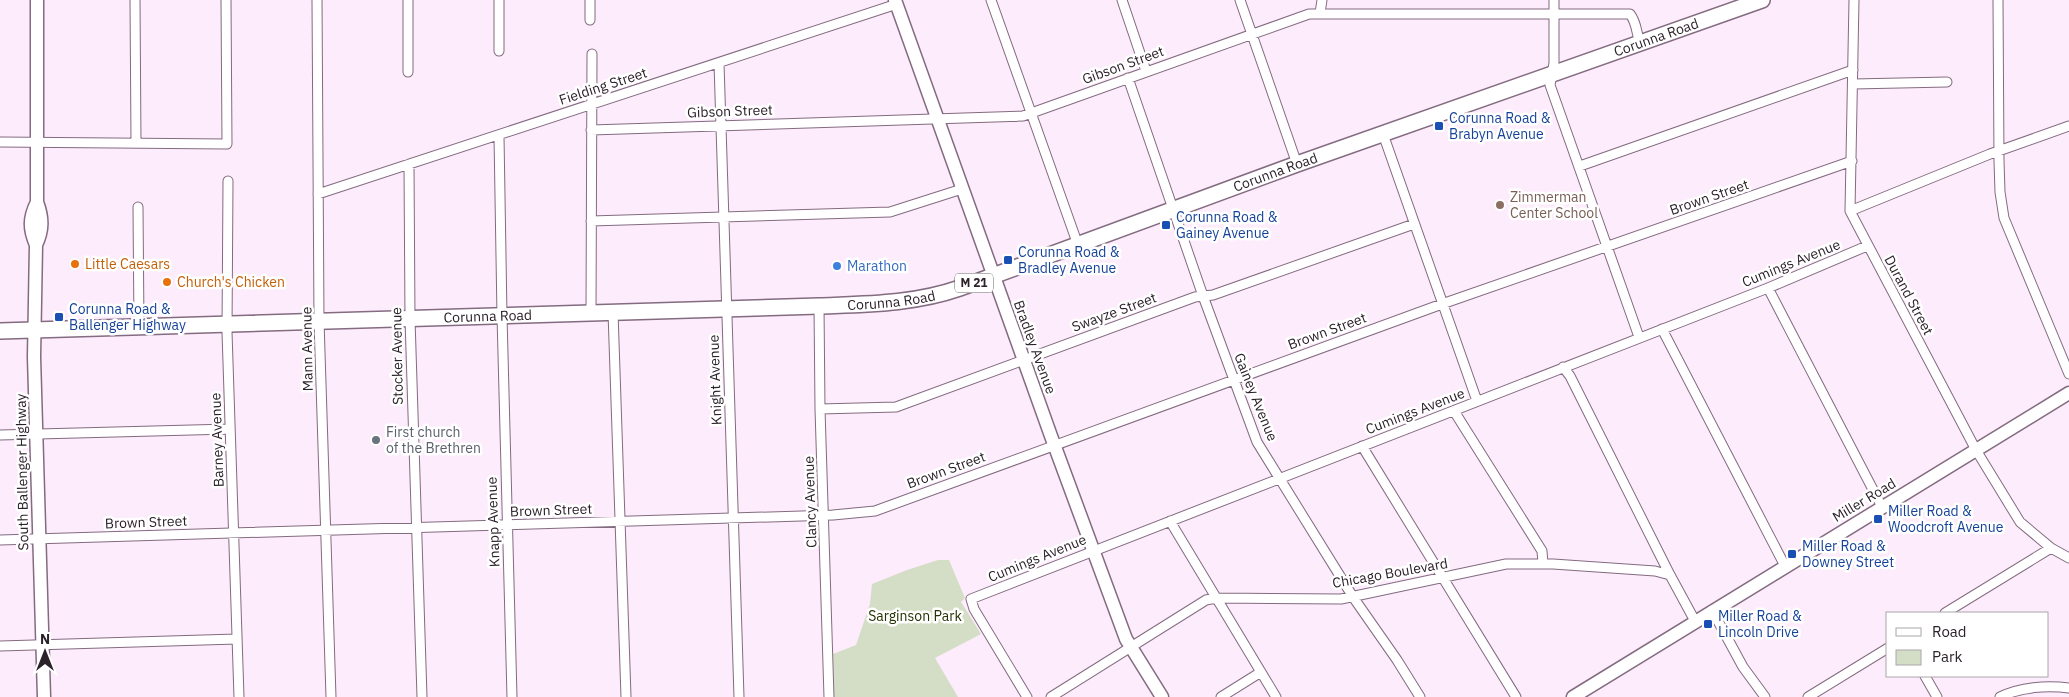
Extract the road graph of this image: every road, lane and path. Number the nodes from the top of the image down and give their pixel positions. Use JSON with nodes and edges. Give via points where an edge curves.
{"nodes":[{"id":1,"x":37,"y":0,"type":"edge"},
{"id":2,"x":135,"y":0,"type":"edge"},
{"id":3,"x":226,"y":0,"type":"edge"},
{"id":4,"x":317,"y":0,"type":"edge"},
{"id":5,"x":408,"y":0,"type":"edge"},
{"id":6,"x":499,"y":0,"type":"edge"},
{"id":7,"x":590,"y":0,"type":"edge"},
{"id":8,"x":991,"y":0,"type":"edge"},
{"id":9,"x":1122,"y":0,"type":"edge"},
{"id":10,"x":1240,"y":0,"type":"edge"},
{"id":11,"x":1322,"y":0,"type":"edge"},
{"id":12,"x":1554,"y":0,"type":"edge"},
{"id":13,"x":1762,"y":0,"type":"edge"},
{"id":14,"x":1854,"y":0,"type":"edge"},
{"id":15,"x":1998,"y":0,"type":"edge"},
{"id":16,"x":896,"y":2,"type":"edge"},
{"id":17,"x":1320,"y":13,"type":"junction"},
{"id":18,"x":1553,"y":14,"type":"junction"},
{"id":19,"x":590,"y":20,"type":"dead end"},
{"id":20,"x":1252,"y":34,"type":"junction"},
{"id":21,"x":1640,"y":43,"type":"junction"},
{"id":22,"x":499,"y":51,"type":"dead end"},
{"id":23,"x":592,"y":54,"type":"dead end"},
{"id":24,"x":719,"y":63,"type":"junction"},
{"id":25,"x":1853,"y":70,"type":"junction"},
{"id":26,"x":1146,"y":71,"type":"junction"},
{"id":27,"x":408,"y":72,"type":"dead end"},
{"id":28,"x":1552,"y":74,"type":"junction"},
{"id":29,"x":1128,"y":78,"type":"junction"},
{"id":30,"x":1947,"y":82,"type":"dead end"},
{"id":31,"x":1853,"y":84,"type":"junction"},
{"id":32,"x":591,"y":105,"type":"junction"},
{"id":33,"x":1032,"y":113,"type":"junction"},
{"id":34,"x":937,"y":119,"type":"junction"},
{"id":35,"x":721,"y":125,"type":"junction"},
{"id":36,"x":2069,"y":126,"type":"edge"},
{"id":37,"x":591,"y":130,"type":"junction"},
{"id":38,"x":1383,"y":134,"type":"junction"},
{"id":39,"x":499,"y":136,"type":"junction"},
{"id":40,"x":0,"y":142,"type":"edge"},
{"id":41,"x":38,"y":142,"type":"junction"},
{"id":42,"x":136,"y":142,"type":"junction"},
{"id":43,"x":2000,"y":151,"type":"junction"},
{"id":44,"x":1852,"y":161,"type":"junction"},
{"id":45,"x":409,"y":164,"type":"junction"},
{"id":46,"x":1298,"y":164,"type":"junction"},
{"id":47,"x":1580,"y":166,"type":"junction"},
{"id":48,"x":228,"y":181,"type":"dead end"},
{"id":49,"x":962,"y":189,"type":"junction"},
{"id":50,"x":318,"y":194,"type":"junction"},
{"id":51,"x":138,"y":207,"type":"dead end"},
{"id":52,"x":1174,"y":210,"type":"junction"},
{"id":53,"x":1850,"y":211,"type":"junction"},
{"id":54,"x":723,"y":217,"type":"junction"},
{"id":55,"x":591,"y":221,"type":"junction"},
{"id":56,"x":1414,"y":224,"type":"junction"},
{"id":57,"x":1078,"y":245,"type":"junction"},
{"id":58,"x":1867,"y":246,"type":"junction"},
{"id":59,"x":1607,"y":248,"type":"junction"},
{"id":60,"x":994,"y":276,"type":"junction"},
{"id":61,"x":1768,"y":288,"type":"junction"},
{"id":62,"x":1203,"y":296,"type":"junction"},
{"id":63,"x":1442,"y":304,"type":"junction"},
{"id":64,"x":819,"y":306,"type":"junction"},
{"id":65,"x":727,"y":309,"type":"junction"},
{"id":66,"x":612,"y":312,"type":"junction"},
{"id":67,"x":591,"y":313,"type":"junction"},
{"id":68,"x":502,"y":316,"type":"junction"},
{"id":69,"x":410,"y":319,"type":"junction"},
{"id":70,"x":319,"y":321,"type":"junction"},
{"id":71,"x":228,"y":324,"type":"junction"},
{"id":72,"x":139,"y":327,"type":"junction"},
{"id":73,"x":1662,"y":329,"type":"junction"},
{"id":74,"x":34,"y":330,"type":"junction"},
{"id":75,"x":0,"y":331,"type":"edge"},
{"id":76,"x":1639,"y":337,"type":"junction"},
{"id":77,"x":1023,"y":359,"type":"junction"},
{"id":78,"x":1563,"y":367,"type":"junction"},
{"id":79,"x":2069,"y":374,"type":"edge"},
{"id":80,"x":1233,"y":380,"type":"junction"},
{"id":81,"x":2069,"y":393,"type":"edge"},
{"id":82,"x":1477,"y":401,"type":"junction"},
{"id":83,"x":820,"y":410,"type":"junction"},
{"id":84,"x":1454,"y":411,"type":"junction"},
{"id":85,"x":230,"y":429,"type":"junction"},
{"id":86,"x":36,"y":434,"type":"junction"},
{"id":87,"x":0,"y":435,"type":"edge"},
{"id":88,"x":1054,"y":444,"type":"junction"},
{"id":89,"x":1362,"y":446,"type":"junction"},
{"id":90,"x":1976,"y":450,"type":"junction"},
{"id":91,"x":1280,"y":479,"type":"junction"},
{"id":92,"x":1882,"y":507,"type":"junction"},
{"id":93,"x":824,"y":515,"type":"junction"},
{"id":94,"x":734,"y":518,"type":"junction"},
{"id":95,"x":1170,"y":521,"type":"junction"},
{"id":96,"x":620,"y":522,"type":"junction"},
{"id":97,"x":507,"y":525,"type":"junction"},
{"id":98,"x":416,"y":527,"type":"junction"},
{"id":99,"x":325,"y":530,"type":"junction"},
{"id":100,"x":234,"y":533,"type":"junction"},
{"id":101,"x":38,"y":539,"type":"junction"},
{"id":102,"x":0,"y":540,"type":"edge"},
{"id":103,"x":2051,"y":548,"type":"junction"},
{"id":104,"x":1093,"y":551,"type":"junction"},
{"id":105,"x":2069,"y":558,"type":"edge"},
{"id":106,"x":1543,"y":564,"type":"junction"},
{"id":107,"x":1785,"y":566,"type":"junction"},
{"id":108,"x":1670,"y":575,"type":"junction"},
{"id":109,"x":1442,"y":578,"type":"junction"},
{"id":110,"x":1353,"y":597,"type":"junction"},
{"id":111,"x":1216,"y":598,"type":"junction"},
{"id":112,"x":1712,"y":610,"type":"junction"},
{"id":113,"x":1947,"y":612,"type":"edge"},
{"id":114,"x":1695,"y":621,"type":"junction"},
{"id":115,"x":237,"y":639,"type":"junction"},
{"id":116,"x":42,"y":645,"type":"junction"},
{"id":117,"x":0,"y":646,"type":"edge"},
{"id":118,"x":1131,"y":647,"type":"junction"},
{"id":119,"x":1886,"y":649,"type":"edge"},
{"id":120,"x":1261,"y":672,"type":"junction"},
{"id":121,"x":1926,"y":677,"type":"edge"},
{"id":122,"x":2069,"y":688,"type":"edge"},
{"id":123,"x":44,"y":697,"type":"edge"},
{"id":124,"x":240,"y":697,"type":"edge"},
{"id":125,"x":331,"y":697,"type":"edge"},
{"id":126,"x":422,"y":697,"type":"edge"},
{"id":127,"x":512,"y":697,"type":"edge"},
{"id":128,"x":626,"y":697,"type":"edge"},
{"id":129,"x":740,"y":697,"type":"edge"},
{"id":130,"x":829,"y":697,"type":"edge"},
{"id":131,"x":1027,"y":697,"type":"edge"},
{"id":132,"x":1051,"y":697,"type":"edge"},
{"id":133,"x":1162,"y":697,"type":"edge"},
{"id":134,"x":1221,"y":697,"type":"edge"},
{"id":135,"x":1276,"y":697,"type":"edge"},
{"id":136,"x":1420,"y":697,"type":"edge"},
{"id":137,"x":1516,"y":697,"type":"edge"},
{"id":138,"x":1572,"y":697,"type":"edge"},
{"id":139,"x":1765,"y":697,"type":"edge"},
{"id":140,"x":1808,"y":697,"type":"edge"},
{"id":141,"x":1937,"y":697,"type":"edge"},
{"id":142,"x":2000,"y":697,"type":"edge"}],
"edges":[{"from":1,"to":41,"type":"main road","name":"South Ballenger Highway"},
{"from":2,"to":42,"type":"street"},
{"from":3,"to":42,"type":"street","via":[[227,144]]},
{"from":4,"to":50,"type":"street","name":"Mann Avenue"},
{"from":5,"to":27,"type":"street"},
{"from":6,"to":22,"type":"street"},
{"from":7,"to":19,"type":"street"},
{"from":8,"to":33,"type":"street"},
{"from":9,"to":26,"type":"street"},
{"from":10,"to":20,"type":"street"},
{"from":11,"to":17,"type":"street"},
{"from":12,"to":18,"type":"street"},
{"from":13,"to":21,"type":"main road","name":"Corunna Road","number":"M 21"},
{"from":14,"to":25,"type":"street","name":"Durand Street"},
{"from":15,"to":43,"type":"street"},
{"from":16,"to":24,"type":"street","name":"Fielding Street"},
{"from":16,"to":34,"type":"main road","name":"Bradley Avenue"},
{"from":17,"to":18,"type":"street","name":"Gibson Street"},
{"from":17,"to":20,"type":"street","name":"Gibson Street"},
{"from":18,"to":21,"type":"street","name":"Gibson Street","via":[[1630,14],[1636,22]]},
{"from":18,"to":28,"type":"street"},
{"from":20,"to":26,"type":"street","name":"Gibson Street"},
{"from":20,"to":46,"type":"street"},
{"from":21,"to":28,"type":"main road","name":"Corunna Road","number":"M 21"},
{"from":23,"to":32,"type":"street"},
{"from":24,"to":32,"type":"street","name":"Fielding Street"},
{"from":24,"to":35,"type":"street","name":"Knight Avenue"},
{"from":25,"to":31,"type":"street","name":"Durand Street"},
{"from":25,"to":47,"type":"street"},
{"from":26,"to":29,"type":"street","name":"Gibson Street"},
{"from":28,"to":38,"type":"main road","name":"Corunna Road","number":"M 21"},
{"from":28,"to":47,"type":"street","via":[[1550,85]]},
{"from":29,"to":33,"type":"street","name":"Gibson Street"},
{"from":29,"to":52,"type":"street","name":"Gainey Avenue"},
{"from":30,"to":31,"type":"street"},
{"from":31,"to":44,"type":"street","name":"Durand Street"},
{"from":32,"to":37,"type":"street"},
{"from":32,"to":39,"type":"street","name":"Fielding Street"},
{"from":33,"to":34,"type":"street","name":"Gibson Street"},
{"from":33,"to":57,"type":"street"},
{"from":34,"to":35,"type":"street","name":"Gibson Street"},
{"from":34,"to":49,"type":"main road","name":"Bradley Avenue"},
{"from":35,"to":37,"type":"street","name":"Gibson Street"},
{"from":35,"to":54,"type":"street","name":"Knight Avenue"},
{"from":36,"to":43,"type":"street"},
{"from":37,"to":55,"type":"street"},
{"from":38,"to":46,"type":"main road","name":"Corunna Road","number":"M 21"},
{"from":38,"to":56,"type":"street"},
{"from":39,"to":45,"type":"street","name":"Fielding Street"},
{"from":39,"to":68,"type":"street","name":"Knapp Avenue"},
{"from":40,"to":41,"type":"street"},
{"from":41,"to":42,"type":"street"},
{"from":41,"to":74,"type":"main road","name":"South Ballenger Highway","via":[[37,202],[42,215],[41,234],[36,245]]},
{"from":43,"to":53,"type":"street"},
{"from":43,"to":79,"type":"street","via":[[2004,218]]},
{"from":44,"to":53,"type":"street","name":"Durand Street"},
{"from":44,"to":59,"type":"street","name":"Brown Street"},
{"from":45,"to":50,"type":"street","name":"Fielding Street"},
{"from":45,"to":69,"type":"street","name":"Stocker Avenue"},
{"from":46,"to":52,"type":"main road","name":"Corunna Road","number":"M 21"},
{"from":47,"to":59,"type":"street"},
{"from":48,"to":71,"type":"street","name":"Barney Avenue"},
{"from":49,"to":54,"type":"street","via":[[890,212]]},
{"from":49,"to":60,"type":"main road","name":"Bradley Avenue"},
{"from":50,"to":70,"type":"street","name":"Mann Avenue"},
{"from":51,"to":72,"type":"street"},
{"from":52,"to":57,"type":"main road","name":"Corunna Road","number":"M 21"},
{"from":52,"to":62,"type":"street","name":"Gainey Avenue"},
{"from":53,"to":58,"type":"street","name":"Durand Street"},
{"from":54,"to":55,"type":"street"},
{"from":54,"to":65,"type":"street","name":"Knight Avenue"},
{"from":55,"to":67,"type":"street"},
{"from":56,"to":62,"type":"street","name":"Swayze Street"},
{"from":56,"to":63,"type":"street"},
{"from":57,"to":60,"type":"main road","name":"Corunna Road","number":"M 21"},
{"from":58,"to":61,"type":"street","name":"Cumings Avenue"},
{"from":58,"to":90,"type":"street","name":"Durand Street"},
{"from":59,"to":63,"type":"street","name":"Brown Street"},
{"from":59,"to":76,"type":"street"},
{"from":60,"to":64,"type":"main road","name":"Corunna Road","number":"M 21","via":[[944,294],[907,302]]},
{"from":60,"to":77,"type":"main road","name":"Bradley Avenue"},
{"from":61,"to":73,"type":"street","name":"Cumings Avenue"},
{"from":61,"to":92,"type":"street"},
{"from":62,"to":77,"type":"street","name":"Swayze Street","via":[[1195,296]]},
{"from":62,"to":80,"type":"street","name":"Gainey Avenue"},
{"from":63,"to":80,"type":"street","name":"Brown Street"},
{"from":63,"to":82,"type":"street"},
{"from":64,"to":65,"type":"main road","name":"Corunna Road","number":"M 21"},
{"from":64,"to":83,"type":"street","name":"Clancy Avenue"},
{"from":65,"to":66,"type":"main road","name":"Corunna Road","number":"M 21"},
{"from":65,"to":94,"type":"street","name":"Knight Avenue"},
{"from":66,"to":67,"type":"main road","name":"Corunna Road","number":"M 21"},
{"from":66,"to":96,"type":"street"},
{"from":67,"to":68,"type":"main road","name":"Corunna Road","number":"M 21"},
{"from":68,"to":69,"type":"main road","name":"Corunna Road","number":"M 21"},
{"from":68,"to":97,"type":"street","name":"Knapp Avenue"},
{"from":69,"to":70,"type":"main road","name":"Corunna Road","number":"M 21"},
{"from":69,"to":98,"type":"street","name":"Stocker Avenue"},
{"from":70,"to":71,"type":"main road","name":"Corunna Road","number":"M 21"},
{"from":70,"to":99,"type":"street","name":"Mann Avenue"},
{"from":71,"to":72,"type":"main road","name":"Corunna Road","number":"M 21"},
{"from":71,"to":85,"type":"street","name":"Barney Avenue"},
{"from":72,"to":74,"type":"main road","name":"Corunna Road","number":"M 21"},
{"from":73,"to":76,"type":"street","name":"Cumings Avenue"},
{"from":73,"to":107,"type":"street"},
{"from":74,"to":75,"type":"main road","name":"Corunna Road","number":"M 21"},
{"from":74,"to":86,"type":"main road","name":"South Ballenger Highway"},
{"from":76,"to":78,"type":"street","name":"Cumings Avenue"},
{"from":77,"to":83,"type":"street","name":"Swayze Street","via":[[896,407]]},
{"from":77,"to":88,"type":"main road","name":"Bradley Avenue"},
{"from":78,"to":82,"type":"street","name":"Cumings Avenue"},
{"from":78,"to":108,"type":"street"},
{"from":80,"to":88,"type":"street","name":"Brown Street"},
{"from":80,"to":91,"type":"street","name":"Gainey Avenue","via":[[1257,442]]},
{"from":81,"to":90,"type":"main road","name":"Miller Road"},
{"from":82,"to":84,"type":"street","name":"Cumings Avenue"},
{"from":83,"to":93,"type":"street","name":"Clancy Avenue"},
{"from":84,"to":89,"type":"street","name":"Cumings Avenue"},
{"from":84,"to":106,"type":"street","via":[[1542,551]]},
{"from":85,"to":86,"type":"street"},
{"from":85,"to":100,"type":"street","name":"Barney Avenue"},
{"from":86,"to":87,"type":"street"},
{"from":86,"to":101,"type":"main road","name":"South Ballenger Highway"},
{"from":88,"to":93,"type":"street","name":"Brown Street","via":[[875,511]]},
{"from":88,"to":104,"type":"main road","name":"Bradley Avenue"},
{"from":89,"to":91,"type":"street","name":"Cumings Avenue"},
{"from":89,"to":109,"type":"street"},
{"from":90,"to":92,"type":"main road","name":"Miller Road"},
{"from":90,"to":103,"type":"street","name":"Durand Street","via":[[2020,522]]},
{"from":91,"to":95,"type":"street","name":"Cumings Avenue"},
{"from":91,"to":110,"type":"street","name":"Gainey Avenue"},
{"from":92,"to":107,"type":"main road","name":"Miller Road"},
{"from":93,"to":94,"type":"street","name":"Brown Street"},
{"from":93,"to":130,"type":"street","name":"Clancy Avenue"},
{"from":94,"to":96,"type":"street","name":"Brown Street"},
{"from":94,"to":129,"type":"street","name":"Knight Avenue"},
{"from":95,"to":104,"type":"street","name":"Cumings Avenue"},
{"from":95,"to":111,"type":"street"},
{"from":96,"to":97,"type":"street","name":"Brown Street"},
{"from":96,"to":128,"type":"street"},
{"from":97,"to":98,"type":"street","name":"Brown Street"},
{"from":97,"to":127,"type":"street","name":"Knapp Avenue"},
{"from":98,"to":99,"type":"street","name":"Brown Street"},
{"from":98,"to":126,"type":"street","name":"Stocker Avenue"},
{"from":99,"to":100,"type":"street","name":"Brown Street"},
{"from":99,"to":125,"type":"street","name":"Mann Avenue"},
{"from":100,"to":101,"type":"street","name":"Brown Street"},
{"from":100,"to":115,"type":"street","name":"Barney Avenue"},
{"from":101,"to":102,"type":"street","name":"Brown Street"},
{"from":101,"to":116,"type":"main road","name":"South Ballenger Highway"},
{"from":103,"to":105,"type":"street","name":"Durand Street"},
{"from":103,"to":113,"type":"street"},
{"from":104,"to":118,"type":"main road","name":"Bradley Avenue"},
{"from":104,"to":131,"type":"street","name":"Cumings Avenue","via":[[971,599]]},
{"from":106,"to":108,"type":"street","name":"Chicago Boulevard","via":[[1655,571]]},
{"from":106,"to":109,"type":"street","name":"Chicago Boulevard","via":[[1506,564]]},
{"from":107,"to":112,"type":"main road","name":"Miller Road"},
{"from":108,"to":114,"type":"street"},
{"from":109,"to":110,"type":"street","name":"Chicago Boulevard"},
{"from":109,"to":137,"type":"street"},
{"from":110,"to":111,"type":"street","name":"Chicago Boulevard"},
{"from":110,"to":136,"type":"street","name":"Gainey Avenue"},
{"from":111,"to":118,"type":"street","name":"Chicago Boulevard","via":[[1206,600]]},
{"from":111,"to":120,"type":"street"},
{"from":112,"to":114,"type":"main road","name":"Miller Road"},
{"from":112,"to":139,"type":"street","via":[[1743,667]]},
{"from":114,"to":138,"type":"main road","name":"Miller Road"},
{"from":115,"to":116,"type":"street"},
{"from":115,"to":124,"type":"street","name":"Barney Avenue"},
{"from":116,"to":117,"type":"street"},
{"from":116,"to":123,"type":"main road","name":"South Ballenger Highway"},
{"from":118,"to":132,"type":"street","name":"Chicago Boulevard"},
{"from":118,"to":133,"type":"main road","name":"Bradley Avenue"},
{"from":119,"to":140,"type":"street"},
{"from":120,"to":134,"type":"street"},
{"from":120,"to":135,"type":"street"},
{"from":121,"to":141,"type":"street"},
{"from":122,"to":142,"type":"street","via":[[2054,686],[2010,692]]}]}
